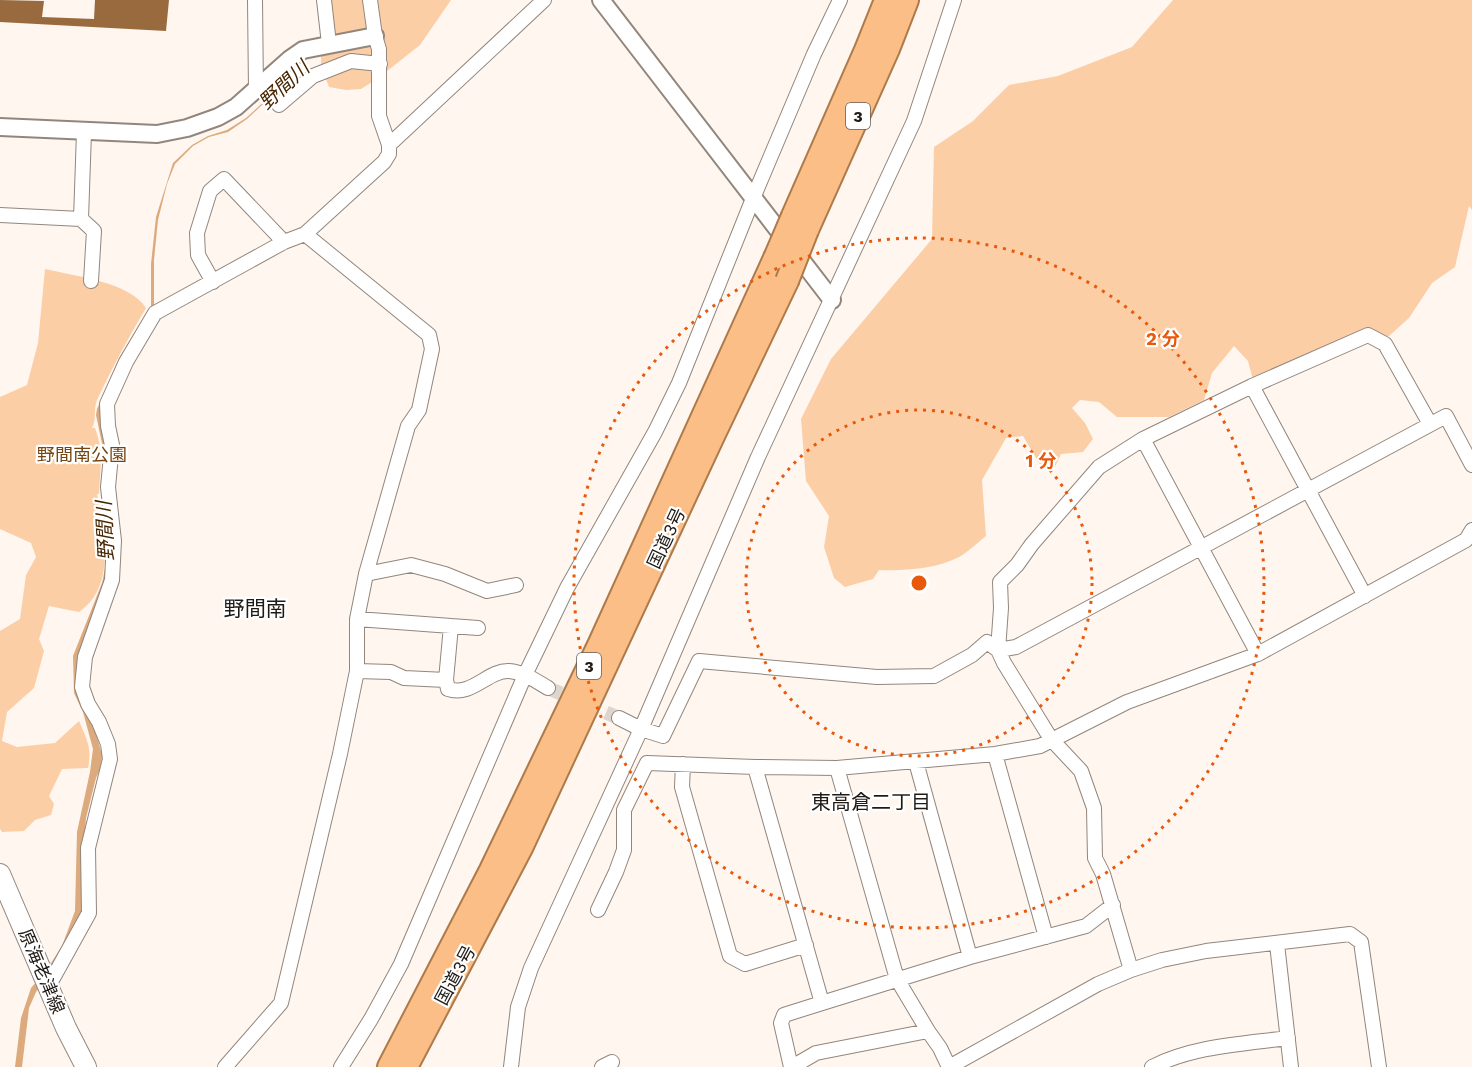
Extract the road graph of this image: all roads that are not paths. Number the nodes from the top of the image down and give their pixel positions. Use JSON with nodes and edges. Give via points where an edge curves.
{"nodes":[{"id":1,"x":255,"y":0,"type":"edge"},
{"id":2,"x":324,"y":0,"type":"edge"},
{"id":3,"x":370,"y":0,"type":"edge"},
{"id":4,"x":544,"y":0,"type":"edge"},
{"id":5,"x":601,"y":0,"type":"edge"},
{"id":6,"x":840,"y":0,"type":"edge"},
{"id":7,"x":886,"y":0,"type":"edge"},
{"id":8,"x":907,"y":0,"type":"edge"},
{"id":9,"x":954,"y":0,"type":"edge"},
{"id":10,"x":375,"y":36,"type":"junction"},
{"id":11,"x":329,"y":44,"type":"junction"},
{"id":12,"x":380,"y":64,"type":"junction"},
{"id":13,"x":256,"y":91,"type":"junction"},
{"id":14,"x":279,"y":105,"type":"dead end"},
{"id":15,"x":0,"y":127,"type":"edge"},
{"id":16,"x":84,"y":132,"type":"junction"},
{"id":17,"x":388,"y":145,"type":"junction"},
{"id":18,"x":754,"y":196,"type":"junction"},
{"id":19,"x":0,"y":215,"type":"edge"},
{"id":20,"x":81,"y":219,"type":"junction"},
{"id":21,"x":800,"y":223,"type":"junction"},
{"id":22,"x":305,"y":234,"type":"junction"},
{"id":23,"x":285,"y":242,"type":"junction"},
{"id":24,"x":91,"y":281,"type":"dead end"},
{"id":25,"x":213,"y":282,"type":"junction"},
{"id":26,"x":832,"y":300,"type":"junction"},
{"id":27,"x":1252,"y":386,"type":"junction"},
{"id":28,"x":1430,"y":424,"type":"junction"},
{"id":29,"x":1143,"y":439,"type":"junction"},
{"id":30,"x":1472,"y":465,"type":"edge"},
{"id":31,"x":1309,"y":490,"type":"junction"},
{"id":32,"x":1472,"y":530,"type":"edge"},
{"id":33,"x":1200,"y":548,"type":"junction"},
{"id":34,"x":366,"y":574,"type":"junction"},
{"id":35,"x":516,"y":585,"type":"dead end"},
{"id":36,"x":1365,"y":596,"type":"junction"},
{"id":37,"x":357,"y":619,"type":"junction"},
{"id":38,"x":451,"y":626,"type":"junction"},
{"id":39,"x":478,"y":628,"type":"dead end"},
{"id":40,"x":998,"y":650,"type":"junction"},
{"id":41,"x":1258,"y":654,"type":"junction"},
{"id":42,"x":357,"y":671,"type":"junction"},
{"id":43,"x":525,"y":675,"type":"junction"},
{"id":44,"x":446,"y":680,"type":"junction"},
{"id":45,"x":548,"y":688,"type":"tunnel mouth"},
{"id":46,"x":619,"y":718,"type":"tunnel mouth"},
{"id":47,"x":640,"y":729,"type":"junction"},
{"id":48,"x":1051,"y":739,"type":"junction"},
{"id":49,"x":995,"y":754,"type":"junction"},
{"id":50,"x":916,"y":762,"type":"junction"},
{"id":51,"x":683,"y":764,"type":"junction"},
{"id":52,"x":755,"y":767,"type":"junction"},
{"id":53,"x":837,"y":768,"type":"junction"},
{"id":54,"x":0,"y":874,"type":"edge"},
{"id":55,"x":1113,"y":905,"type":"junction"},
{"id":56,"x":598,"y":910,"type":"dead end"},
{"id":57,"x":1046,"y":937,"type":"junction"},
{"id":58,"x":1277,"y":944,"type":"junction"},
{"id":59,"x":806,"y":945,"type":"junction"},
{"id":60,"x":970,"y":957,"type":"junction"},
{"id":61,"x":1131,"y":970,"type":"junction"},
{"id":62,"x":897,"y":979,"type":"junction"},
{"id":63,"x":48,"y":987,"type":"junction"},
{"id":64,"x":822,"y":1003,"type":"junction"},
{"id":65,"x":928,"y":1031,"type":"junction"},
{"id":66,"x":1288,"y":1038,"type":"junction"},
{"id":67,"x":86,"y":1067,"type":"edge"},
{"id":68,"x":225,"y":1067,"type":"edge"},
{"id":69,"x":341,"y":1067,"type":"edge"},
{"id":70,"x":389,"y":1067,"type":"edge"},
{"id":71,"x":406,"y":1067,"type":"edge"},
{"id":72,"x":511,"y":1067,"type":"edge"},
{"id":73,"x":791,"y":1067,"type":"edge"},
{"id":74,"x":949,"y":1067,"type":"edge"},
{"id":75,"x":1152,"y":1067,"type":"edge"},
{"id":76,"x":1291,"y":1067,"type":"edge"},
{"id":77,"x":1378,"y":1067,"type":"edge"}],
"edges":[{"from":1,"to":13,"type":"street"},
{"from":2,"to":11,"type":"street"},
{"from":3,"to":10,"type":"street"},
{"from":4,"to":17,"type":"street"},
{"from":5,"to":18,"type":"street"},
{"from":6,"to":18,"type":"street"},
{"from":7,"to":21,"type":"highway","name":"国道3号","number":"3"},
{"from":8,"to":21,"type":"highway","name":"国道3号","number":"3","via":[[888,49]]},
{"from":9,"to":26,"type":"street","via":[[914,121]]},
{"from":10,"to":11,"type":"street"},
{"from":10,"to":12,"type":"street"},
{"from":11,"to":13,"type":"street","via":[[303,50]]},
{"from":12,"to":14,"type":"street","via":[[341,64],[313,76]]},
{"from":12,"to":17,"type":"street","via":[[379,116]]},
{"from":13,"to":16,"type":"street","via":[[218,117],[187,128],[157,134]]},
{"from":15,"to":16,"type":"street"},
{"from":16,"to":20,"type":"street"},
{"from":17,"to":22,"type":"street","via":[[389,154],[384,162]]},
{"from":18,"to":26,"type":"street"},
{"from":18,"to":43,"type":"street","via":[[679,383],[567,588]]},
{"from":19,"to":20,"type":"street"},
{"from":20,"to":24,"type":"street","via":[[94,231]]},
{"from":21,"to":70,"type":"highway","name":"国道3号","number":"3","bridge":true,"via":[[774,258],[600,643],[496,860]]},
{"from":21,"to":71,"type":"highway","name":"国道3号","number":"3","bridge":true,"via":[[788,281],[522,848]]},
{"from":22,"to":23,"type":"street"},
{"from":22,"to":34,"type":"street","via":[[429,335],[432,342],[420,410],[408,426]]},
{"from":23,"to":25,"type":"street"},
{"from":23,"to":25,"type":"street","via":[[224,179],[210,190],[197,233],[198,255]]},
{"from":25,"to":63,"type":"street","via":[[155,313],[107,404],[112,445],[108,487],[114,541],[112,580],[85,657],[82,687],[108,744],[110,759],[88,848],[89,913]]},
{"from":26,"to":47,"type":"street","via":[[758,457]]},
{"from":27,"to":28,"type":"street","via":[[1368,335],[1385,344]]},
{"from":27,"to":29,"type":"street"},
{"from":27,"to":31,"type":"street"},
{"from":28,"to":30,"type":"street","via":[[1446,416]]},
{"from":28,"to":31,"type":"street"},
{"from":29,"to":33,"type":"street"},
{"from":29,"to":40,"type":"street","via":[[1099,467],[1000,582]]},
{"from":31,"to":33,"type":"street"},
{"from":31,"to":36,"type":"street"},
{"from":32,"to":36,"type":"street","via":[[1466,540]]},
{"from":33,"to":40,"type":"street","via":[[1016,647]]},
{"from":33,"to":41,"type":"street"},
{"from":34,"to":35,"type":"street","via":[[411,565],[488,591]]},
{"from":34,"to":37,"type":"street"},
{"from":36,"to":41,"type":"street"},
{"from":37,"to":38,"type":"street"},
{"from":37,"to":42,"type":"street"},
{"from":38,"to":39,"type":"street"},
{"from":38,"to":44,"type":"street"},
{"from":40,"to":47,"type":"street","via":[[987,642],[934,676],[877,677],[699,661],[663,736]]},
{"from":40,"to":48,"type":"street"},
{"from":41,"to":48,"type":"street","via":[[1127,702]]},
{"from":42,"to":44,"type":"street"},
{"from":42,"to":68,"type":"street","via":[[281,1003]]},
{"from":43,"to":44,"type":"street","via":[[507,671],[456,692],[448,689]]},
{"from":43,"to":45,"type":"street"},
{"from":43,"to":69,"type":"street","via":[[401,964]]},
{"from":46,"to":47,"type":"street"},
{"from":47,"to":72,"type":"street","via":[[531,968],[518,1007]]},
{"from":48,"to":49,"type":"street","via":[[1040,746]]},
{"from":48,"to":55,"type":"street","via":[[1081,771],[1094,808],[1095,858]]},
{"from":49,"to":50,"type":"street"},
{"from":49,"to":57,"type":"street"},
{"from":50,"to":53,"type":"street"},
{"from":50,"to":60,"type":"street"},
{"from":51,"to":52,"type":"street"},
{"from":51,"to":56,"type":"street","via":[[646,763],[624,810],[624,850]]},
{"from":51,"to":59,"type":"street","via":[[682,787],[730,956],[745,964]]},
{"from":52,"to":53,"type":"street"},
{"from":52,"to":59,"type":"street"},
{"from":53,"to":62,"type":"street"},
{"from":54,"to":63,"type":"main road","name":"原海老津線"},
{"from":55,"to":57,"type":"street","via":[[1086,926]]},
{"from":55,"to":61,"type":"street"},
{"from":57,"to":60,"type":"street"},
{"from":58,"to":61,"type":"street","via":[[1206,951]]},
{"from":58,"to":66,"type":"street"},
{"from":58,"to":77,"type":"street","via":[[1350,934],[1361,942]]},
{"from":59,"to":64,"type":"street"},
{"from":60,"to":62,"type":"street"},
{"from":61,"to":74,"type":"street","via":[[1098,984]]},
{"from":62,"to":64,"type":"street"},
{"from":62,"to":65,"type":"street"},
{"from":63,"to":67,"type":"main road","name":"原海老津線"},
{"from":64,"to":73,"type":"street","via":[[784,1015],[781,1023]]},
{"from":65,"to":73,"type":"street","via":[[816,1053]]},
{"from":65,"to":74,"type":"street"},
{"from":66,"to":75,"type":"street","via":[[1186,1054]]},
{"from":66,"to":76,"type":"street"}]}
